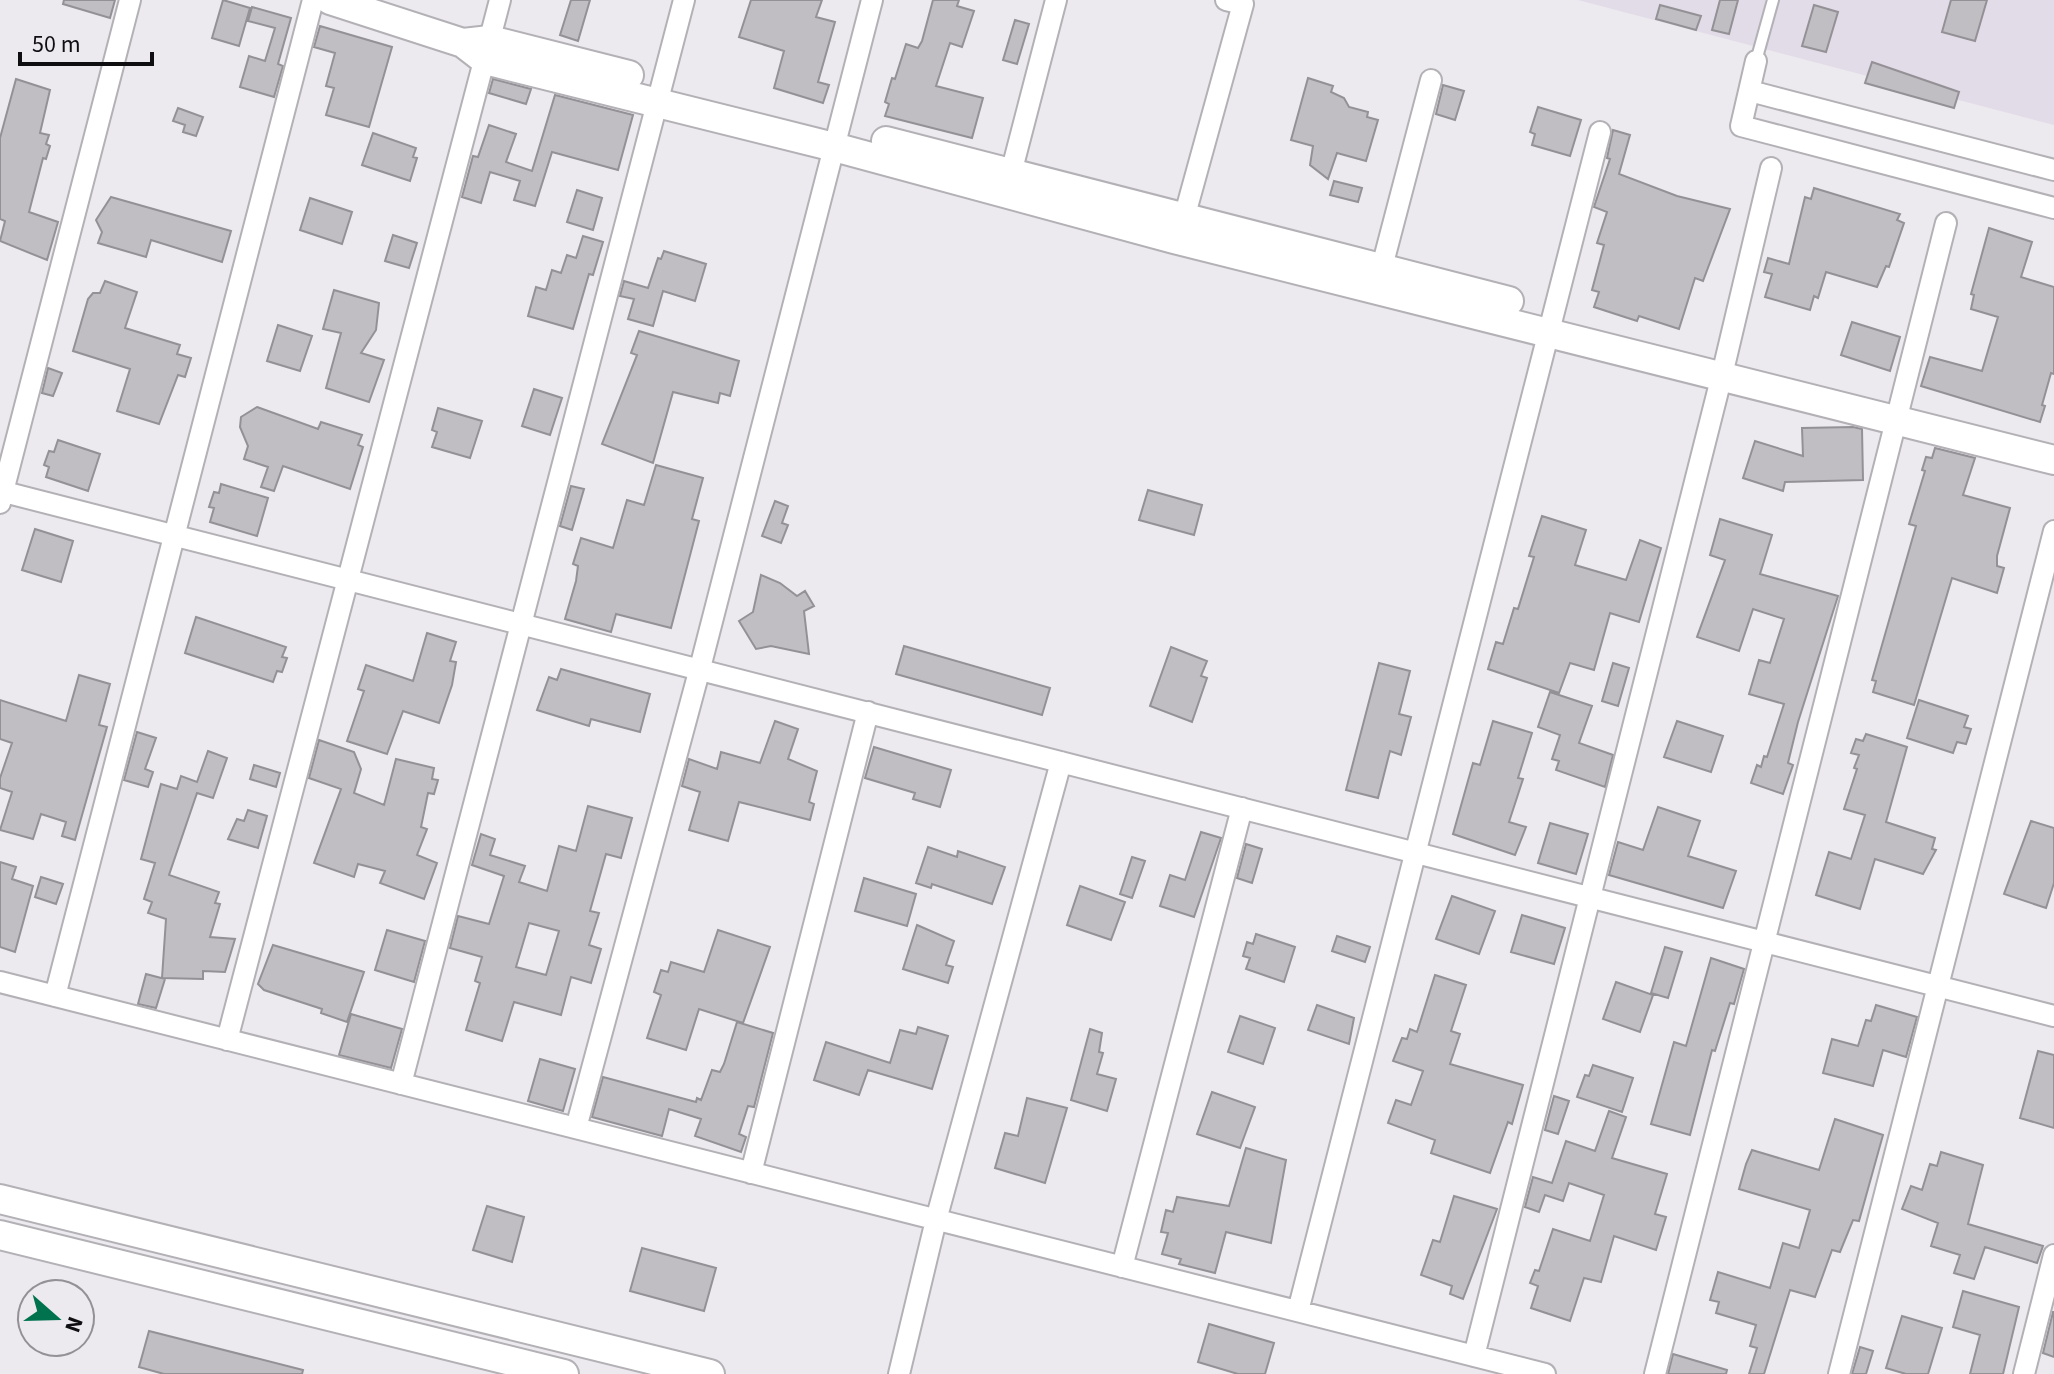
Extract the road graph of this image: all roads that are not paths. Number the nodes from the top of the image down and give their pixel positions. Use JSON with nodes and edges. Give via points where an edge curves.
{"nodes":[{"id":1,"x":130,"y":0,"type":"edge"},
{"id":2,"x":313,"y":0,"type":"edge"},
{"id":3,"x":330,"y":0,"type":"edge"},
{"id":4,"x":500,"y":0,"type":"edge"},
{"id":5,"x":684,"y":0,"type":"edge"},
{"id":6,"x":872,"y":0,"type":"edge"},
{"id":7,"x":1056,"y":0,"type":"edge"},
{"id":8,"x":1226,"y":0,"type":"edge"},
{"id":9,"x":1773,"y":0,"type":"edge"},
{"id":10,"x":479,"y":48,"type":"junction"},
{"id":11,"x":1756,"y":61,"type":"joint"},
{"id":12,"x":1431,"y":80,"type":"dead end"},
{"id":13,"x":1750,"y":91,"type":"junction"},
{"id":14,"x":660,"y":93,"type":"junction"},
{"id":15,"x":1600,"y":132,"type":"dead end"},
{"id":16,"x":836,"y":138,"type":"junction"},
{"id":17,"x":1771,"y":168,"type":"dead end"},
{"id":18,"x":2054,"y":170,"type":"edge"},
{"id":19,"x":1011,"y":173,"type":"junction"},
{"id":20,"x":2054,"y":208,"type":"edge"},
{"id":21,"x":1184,"y":218,"type":"junction"},
{"id":22,"x":1946,"y":223,"type":"dead end"},
{"id":23,"x":1379,"y":278,"type":"junction"},
{"id":24,"x":1549,"y":321,"type":"junction"},
{"id":25,"x":1725,"y":366,"type":"junction"},
{"id":26,"x":1900,"y":411,"type":"junction"},
{"id":27,"x":2054,"y":440,"type":"edge"},
{"id":28,"x":2054,"y":460,"type":"edge"},
{"id":29,"x":1,"y":495,"type":"edge"},
{"id":30,"x":2054,"y":531,"type":"edge"},
{"id":31,"x":174,"y":535,"type":"junction"},
{"id":32,"x":347,"y":579,"type":"junction"},
{"id":33,"x":520,"y":623,"type":"junction"},
{"id":34,"x":700,"y":668,"type":"junction"},
{"id":35,"x":868,"y":712,"type":"junction"},
{"id":36,"x":1061,"y":762,"type":"junction"},
{"id":37,"x":1242,"y":808,"type":"junction"},
{"id":38,"x":1416,"y":853,"type":"junction"},
{"id":39,"x":1589,"y":897,"type":"junction"},
{"id":40,"x":1765,"y":942,"type":"junction"},
{"id":41,"x":0,"y":982,"type":"edge"},
{"id":42,"x":1938,"y":987,"type":"junction"},
{"id":43,"x":55,"y":996,"type":"junction"},
{"id":44,"x":2054,"y":1016,"type":"edge"},
{"id":45,"x":227,"y":1040,"type":"junction"},
{"id":46,"x":401,"y":1084,"type":"junction"},
{"id":47,"x":576,"y":1128,"type":"junction"},
{"id":48,"x":751,"y":1173,"type":"junction"},
{"id":49,"x":0,"y":1199,"type":"edge"},
{"id":50,"x":936,"y":1220,"type":"junction"},
{"id":51,"x":0,"y":1235,"type":"edge"},
{"id":52,"x":2054,"y":1255,"type":"edge"},
{"id":53,"x":1122,"y":1267,"type":"junction"},
{"id":54,"x":1298,"y":1311,"type":"junction"},
{"id":55,"x":1474,"y":1356,"type":"junction"},
{"id":56,"x":564,"y":1374,"type":"edge"},
{"id":57,"x":710,"y":1374,"type":"edge"},
{"id":58,"x":899,"y":1374,"type":"edge"},
{"id":59,"x":1545,"y":1374,"type":"edge"},
{"id":60,"x":1655,"y":1374,"type":"edge"},
{"id":61,"x":1839,"y":1374,"type":"edge"},
{"id":62,"x":2024,"y":1374,"type":"edge"}],
"edges":[{"from":1,"to":29,"type":"street"},
{"from":2,"to":31,"type":"street"},
{"from":3,"to":10,"type":"main road"},
{"from":4,"to":10,"type":"street"},
{"from":5,"to":14,"type":"street"},
{"from":6,"to":16,"type":"street"},
{"from":7,"to":19,"type":"street"},
{"from":8,"to":21,"type":"street","via":[[1243,4]]},
{"from":9,"to":11,"type":"lane"},
{"from":10,"to":14,"type":"main road"},
{"from":10,"to":32,"type":"street"},
{"from":11,"to":13,"type":"street"},
{"from":12,"to":23,"type":"street"},
{"from":13,"to":18,"type":"street"},
{"from":13,"to":20,"type":"street","via":[[1741,126]]},
{"from":14,"to":16,"type":"main road"},
{"from":14,"to":33,"type":"street"},
{"from":15,"to":24,"type":"street"},
{"from":16,"to":19,"type":"main road"},
{"from":16,"to":23,"type":"main road","via":[[1174,239]]},
{"from":16,"to":34,"type":"street"},
{"from":17,"to":25,"type":"street"},
{"from":19,"to":21,"type":"main road"},
{"from":21,"to":23,"type":"main road"},
{"from":22,"to":26,"type":"street"},
{"from":23,"to":24,"type":"main road"},
{"from":24,"to":25,"type":"main road"},
{"from":24,"to":38,"type":"street"},
{"from":25,"to":26,"type":"main road"},
{"from":25,"to":39,"type":"street"},
{"from":26,"to":27,"type":"main road"},
{"from":26,"to":28,"type":"main road"},
{"from":26,"to":40,"type":"street"},
{"from":29,"to":31,"type":"street"},
{"from":30,"to":42,"type":"street"},
{"from":31,"to":32,"type":"street"},
{"from":31,"to":43,"type":"street"},
{"from":32,"to":33,"type":"street"},
{"from":32,"to":45,"type":"street"},
{"from":33,"to":34,"type":"street"},
{"from":33,"to":46,"type":"street"},
{"from":34,"to":35,"type":"street"},
{"from":34,"to":47,"type":"street"},
{"from":35,"to":36,"type":"street"},
{"from":35,"to":48,"type":"street"},
{"from":36,"to":37,"type":"street"},
{"from":36,"to":50,"type":"street"},
{"from":37,"to":38,"type":"street"},
{"from":37,"to":53,"type":"street"},
{"from":38,"to":39,"type":"street"},
{"from":38,"to":54,"type":"street"},
{"from":39,"to":40,"type":"street"},
{"from":39,"to":55,"type":"street"},
{"from":40,"to":42,"type":"street"},
{"from":40,"to":60,"type":"street"},
{"from":41,"to":43,"type":"street"},
{"from":42,"to":44,"type":"street"},
{"from":42,"to":61,"type":"street"},
{"from":43,"to":45,"type":"street"},
{"from":45,"to":46,"type":"street"},
{"from":46,"to":47,"type":"street"},
{"from":47,"to":48,"type":"street"},
{"from":48,"to":50,"type":"street"},
{"from":49,"to":57,"type":"main road"},
{"from":50,"to":53,"type":"street"},
{"from":50,"to":58,"type":"street"},
{"from":51,"to":56,"type":"main road"},
{"from":52,"to":62,"type":"street"},
{"from":53,"to":54,"type":"street"},
{"from":54,"to":55,"type":"street"},
{"from":55,"to":59,"type":"street"}]}
